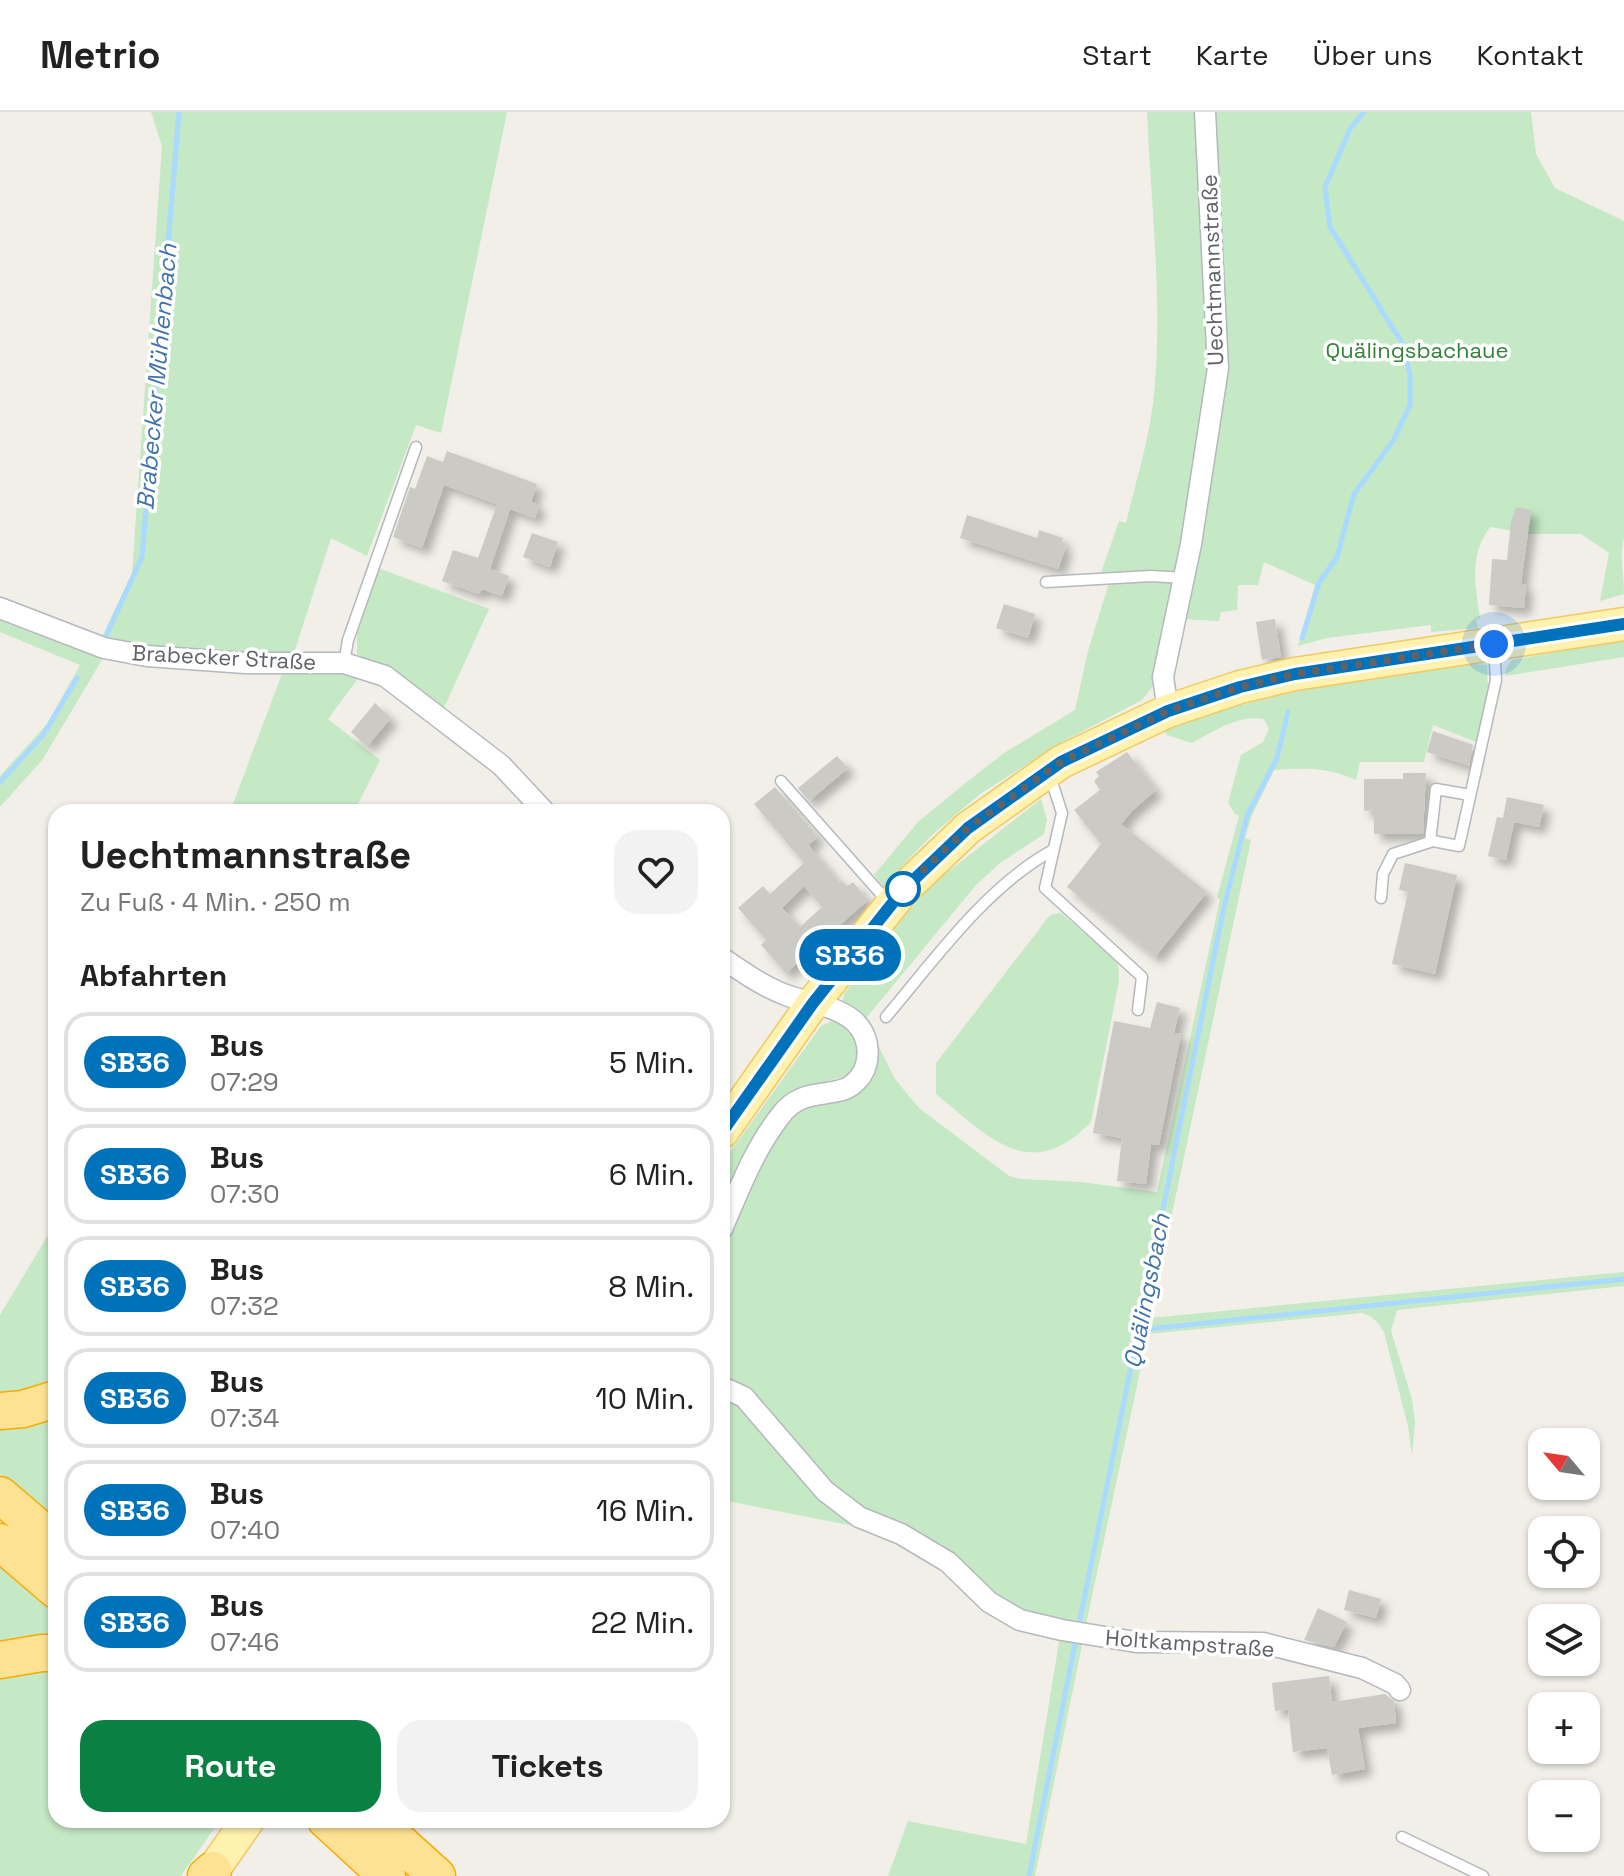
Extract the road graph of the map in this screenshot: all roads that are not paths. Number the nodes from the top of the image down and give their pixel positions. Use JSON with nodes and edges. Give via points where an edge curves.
{"nodes":[{"id":1,"x":1205,"y":112,"type":"edge"},
{"id":2,"x":416,"y":447,"type":"dead end"},
{"id":3,"x":1184,"y":578,"type":"junction"},
{"id":4,"x":1046,"y":582,"type":"dead end"},
{"id":5,"x":0,"y":608,"type":"edge"},
{"id":6,"x":1624,"y":624,"type":"edge"},
{"id":7,"x":1494,"y":644,"type":"junction"},
{"id":8,"x":344,"y":663,"type":"junction"},
{"id":9,"x":1168,"y":711,"type":"junction"},
{"id":10,"x":1048,"y":771,"type":"junction"},
{"id":11,"x":781,"y":781,"type":"dead end"},
{"id":12,"x":1470,"y":795,"type":"junction"},
{"id":13,"x":538,"y":804,"type":"edge"},
{"id":14,"x":1430,"y":842,"type":"junction"},
{"id":15,"x":1053,"y":850,"type":"junction"},
{"id":16,"x":1381,"y":898,"type":"dead end"},
{"id":17,"x":891,"y":904,"type":"junction"},
{"id":18,"x":730,"y":963,"type":"edge"},
{"id":19,"x":813,"y":1003,"type":"junction"},
{"id":20,"x":1138,"y":1010,"type":"dead end"},
{"id":21,"x":886,"y":1017,"type":"dead end"},
{"id":22,"x":730,"y":1121,"type":"edge"},
{"id":23,"x":730,"y":1210,"type":"edge"},
{"id":24,"x":730,"y":1391,"type":"edge"},
{"id":25,"x":48,"y":1401,"type":"edge"},
{"id":26,"x":0,"y":1411,"type":"edge"},
{"id":27,"x":0,"y":1495,"type":"edge"},
{"id":28,"x":48,"y":1536,"type":"edge"},
{"id":29,"x":0,"y":1542,"type":"edge"},
{"id":30,"x":48,"y":1583,"type":"edge"},
{"id":31,"x":48,"y":1653,"type":"edge"},
{"id":32,"x":0,"y":1660,"type":"edge"},
{"id":33,"x":1400,"y":1690,"type":"dead end"},
{"id":34,"x":243,"y":1828,"type":"edge"},
{"id":35,"x":335,"y":1828,"type":"edge"},
{"id":36,"x":384,"y":1828,"type":"edge"},
{"id":37,"x":1402,"y":1837,"type":"dead end"},
{"id":38,"x":209,"y":1874,"type":"edge"},
{"id":39,"x":387,"y":1876,"type":"edge"},
{"id":40,"x":437,"y":1876,"type":"edge"},
{"id":41,"x":1483,"y":1876,"type":"edge"}],
"edges":[{"from":1,"to":3,"type":"street","name":"Uechtmannstraße","via":[[1218,368]]},
{"from":2,"to":8,"type":"lane","name":"Brabecker Straße"},
{"from":3,"to":4,"type":"lane"},
{"from":3,"to":9,"type":"street","name":"Uechtmannstraße","via":[[1163,677]]},
{"from":5,"to":8,"type":"street","name":"Brabecker Straße","via":[[104,648],[147,656]]},
{"from":6,"to":7,"type":"main road"},
{"from":7,"to":9,"type":"main road","via":[[1295,674]]},
{"from":7,"to":12,"type":"lane","via":[[1496,680]]},
{"from":8,"to":13,"type":"street","name":"Brabecker Straße","via":[[385,676],[501,765]]},
{"from":9,"to":10,"type":"main road"},
{"from":10,"to":15,"type":"lane","via":[[1062,813]]},
{"from":10,"to":17,"type":"main road","via":[[968,828]]},
{"from":11,"to":17,"type":"lane"},
{"from":12,"to":14,"type":"lane","via":[[1459,846]]},
{"from":12,"to":14,"type":"lane","via":[[1436,789]]},
{"from":14,"to":16,"type":"lane","via":[[1393,854],[1383,874]]},
{"from":15,"to":20,"type":"lane","via":[[1045,888],[1142,977]]},
{"from":15,"to":21,"type":"lane","via":[[1028,864],[958,930]]},
{"from":17,"to":19,"type":"main road"},
{"from":18,"to":19,"type":"street","via":[[783,994]]},
{"from":19,"to":22,"type":"main road"},
{"from":19,"to":23,"type":"street","via":[[837,1011],[866,1036],[869,1053],[863,1073],[851,1087],[810,1094],[782,1112],[748,1166]]},
{"from":24,"to":33,"type":"street","name":"Holtkampstraße","via":[[744,1397],[825,1491],[859,1517],[948,1562],[989,1602],[1020,1620],[1136,1642],[1263,1643],[1362,1668]]},
{"from":25,"to":26,"type":"highway"},
{"from":27,"to":28,"type":"highway"},
{"from":29,"to":30,"type":"highway"},
{"from":31,"to":32,"type":"highway"},
{"from":34,"to":38,"type":"main road"},
{"from":35,"to":39,"type":"highway"},
{"from":36,"to":40,"type":"highway"},
{"from":37,"to":41,"type":"lane"}]}
